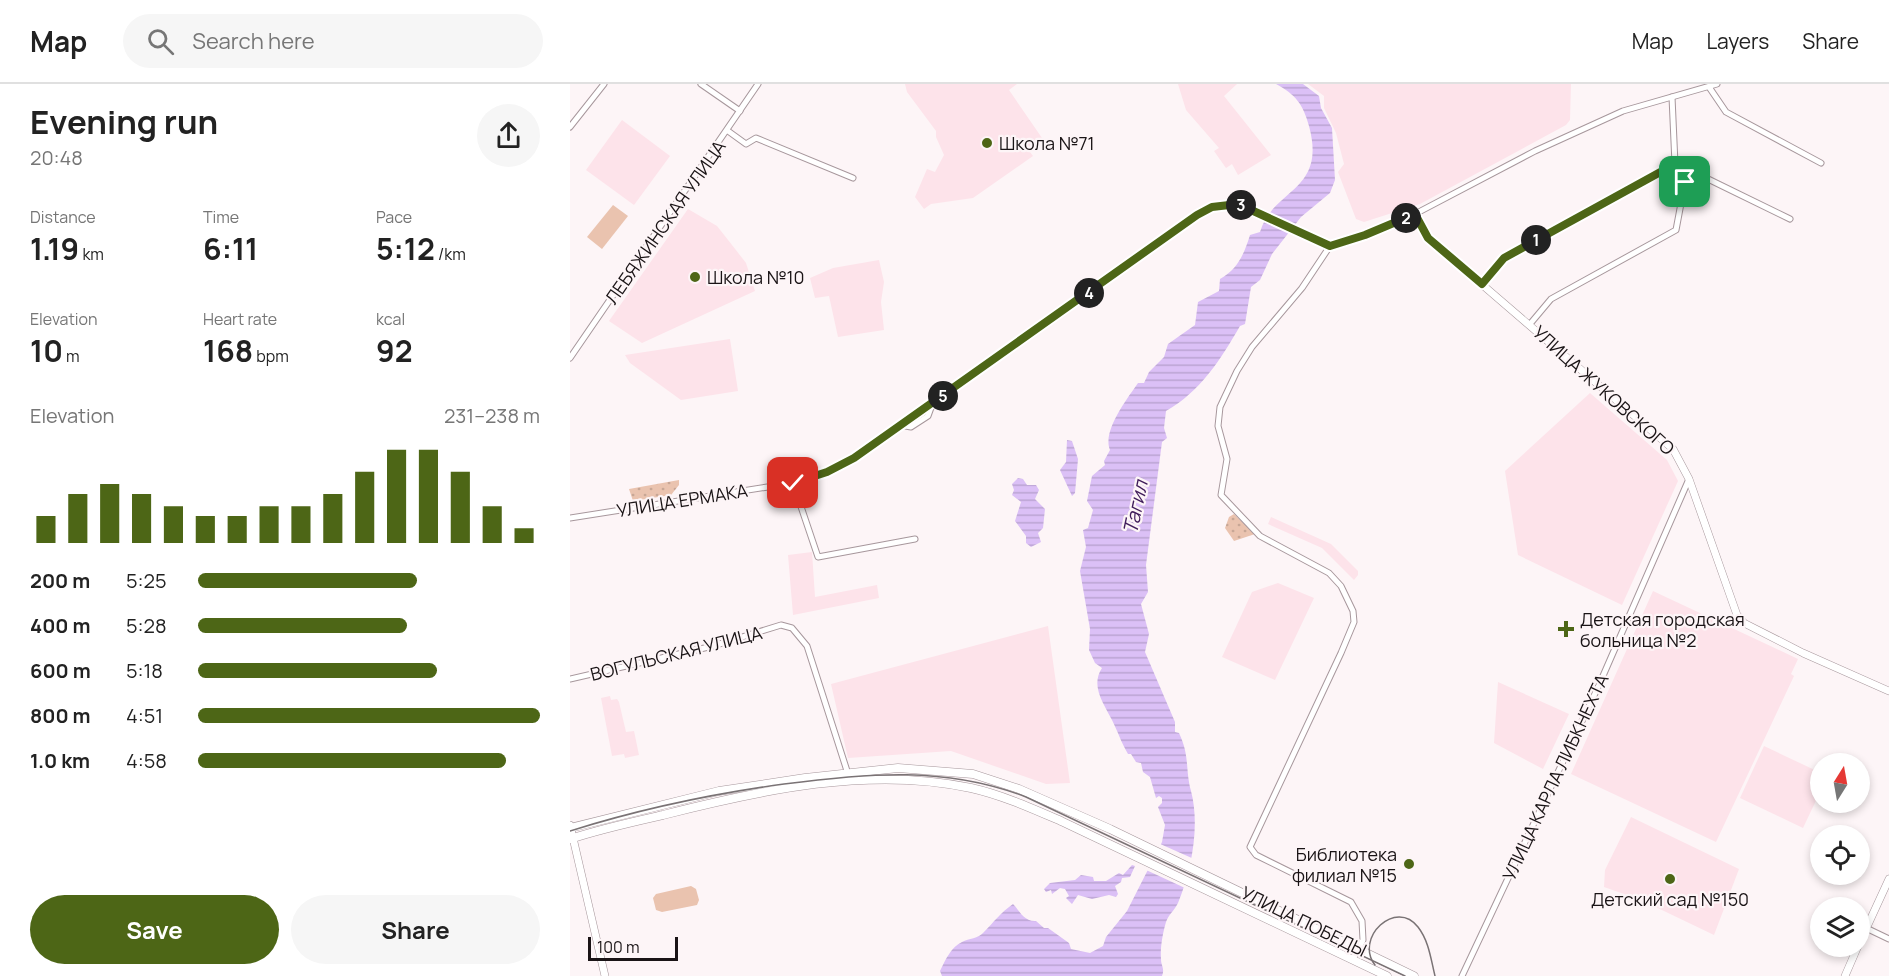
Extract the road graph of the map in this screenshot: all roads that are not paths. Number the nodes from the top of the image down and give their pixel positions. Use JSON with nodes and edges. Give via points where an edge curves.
{"nodes":[{"id":1,"x":604,"y":84,"type":"edge"},
{"id":2,"x":700,"y":84,"type":"edge"},
{"id":3,"x":758,"y":84,"type":"edge"},
{"id":4,"x":1717,"y":84,"type":"edge"},
{"id":5,"x":1709,"y":87,"type":"junction"},
{"id":6,"x":1672,"y":97,"type":"junction"},
{"id":7,"x":740,"y":111,"type":"junction"},
{"id":8,"x":570,"y":127,"type":"edge"},
{"id":9,"x":728,"y":131,"type":"junction"},
{"id":10,"x":1821,"y":163,"type":"dead end"},
{"id":11,"x":1675,"y":164,"type":"junction"},
{"id":12,"x":1680,"y":172,"type":"junction"},
{"id":13,"x":853,"y":178,"type":"dead end"},
{"id":14,"x":1415,"y":214,"type":"junction"},
{"id":15,"x":1790,"y":219,"type":"dead end"},
{"id":16,"x":1330,"y":246,"type":"junction"},
{"id":17,"x":1482,"y":284,"type":"junction"},
{"id":18,"x":1530,"y":324,"type":"junction"},
{"id":19,"x":570,"y":358,"type":"edge"},
{"id":20,"x":1689,"y":479,"type":"junction"},
{"id":21,"x":793,"y":483,"type":"junction"},
{"id":22,"x":570,"y":518,"type":"edge"},
{"id":23,"x":915,"y":539,"type":"dead end"},
{"id":24,"x":570,"y":680,"type":"edge"},
{"id":25,"x":1889,"y":691,"type":"edge"},
{"id":26,"x":848,"y":772,"type":"junction"},
{"id":27,"x":849,"y":782,"type":"junction"},
{"id":28,"x":570,"y":827,"type":"edge"},
{"id":29,"x":572,"y":838,"type":"edge"},
{"id":30,"x":1889,"y":879,"type":"edge"},
{"id":31,"x":1870,"y":919,"type":"edge"},
{"id":32,"x":1870,"y":930,"type":"edge"},
{"id":33,"x":1889,"y":939,"type":"edge"},
{"id":34,"x":1359,"y":949,"type":"junction"},
{"id":35,"x":1853,"y":957,"type":"edge"},
{"id":36,"x":1353,"y":959,"type":"junction"},
{"id":37,"x":605,"y":976,"type":"edge"},
{"id":38,"x":1387,"y":976,"type":"edge"},
{"id":39,"x":1414,"y":976,"type":"edge"},
{"id":40,"x":1462,"y":976,"type":"edge"},
{"id":41,"x":1845,"y":976,"type":"edge"}],
"edges":[{"from":1,"to":8,"type":"street"},
{"from":2,"to":7,"type":"street"},
{"from":3,"to":7,"type":"street","name":"ЛЕБЯЖИНСКАЯ УЛИЦА"},
{"from":4,"to":5,"type":"street"},
{"from":5,"to":6,"type":"street"},
{"from":5,"to":10,"type":"street","via":[[1726,112]]},
{"from":6,"to":11,"type":"street"},
{"from":6,"to":14,"type":"street","via":[[1623,111],[1578,130]]},
{"from":7,"to":9,"type":"street","name":"ЛЕБЯЖИНСКАЯ УЛИЦА"},
{"from":9,"to":13,"type":"street","via":[[746,144],[756,138]]},
{"from":9,"to":19,"type":"street","name":"ЛЕБЯЖИНСКАЯ УЛИЦА"},
{"from":11,"to":12,"type":"street"},
{"from":11,"to":17,"type":"street","via":[[1504,258]]},
{"from":12,"to":15,"type":"street","via":[[1706,178]]},
{"from":12,"to":18,"type":"street","via":[[1685,182],[1676,230],[1551,299]]},
{"from":14,"to":16,"type":"street"},
{"from":14,"to":17,"type":"street","name":"УЛИЦА ЖУКОВСКОГО","via":[[1428,238]]},
{"from":16,"to":21,"type":"street","name":"УЛИЦА ЕРМАКА","via":[[1249,208],[1227,204],[1197,215],[838,467]]},
{"from":16,"to":34,"type":"street","via":[[1242,363],[1220,407],[1218,426],[1227,459],[1221,495],[1260,536],[1329,573],[1341,586],[1353,611],[1354,622],[1341,653],[1250,847],[1257,855],[1351,902],[1362,921],[1363,940]]},
{"from":17,"to":18,"type":"street","name":"УЛИЦА ЖУКОВСКОГО"},
{"from":18,"to":20,"type":"street","name":"УЛИЦА ЖУКОВСКОГО","via":[[1673,449]]},
{"from":20,"to":25,"type":"street","name":"УЛИЦА ЖУКОВСКОГО","via":[[1734,607],[1744,623]]},
{"from":20,"to":40,"type":"street","name":"УЛИЦА КАРЛА ЛИБКНЕХТА","via":[[1599,686]]},
{"from":21,"to":22,"type":"street","name":"УЛИЦА ЕРМАКА"},
{"from":21,"to":23,"type":"street","via":[[818,558]]},
{"from":24,"to":26,"type":"street","name":"ВОГУЛЬСКАЯ УЛИЦА","via":[[713,646],[781,625],[792,628],[807,646]]},
{"from":26,"to":27,"type":"street"},
{"from":26,"to":28,"type":"main road","name":"УЛИЦА ПОБЕДЫ","via":[[719,790]]},
{"from":26,"to":34,"type":"main road","name":"УЛИЦА ПОБЕДЫ","via":[[898,768],[973,774],[1019,789]]},
{"from":27,"to":29,"type":"main road","name":"УЛИЦА ПОБЕДЫ","via":[[720,800]]},
{"from":27,"to":36,"type":"main road","name":"УЛИЦА ПОБЕДЫ","via":[[898,780],[970,788],[1017,802]]},
{"from":28,"to":29,"type":"street"},
{"from":29,"to":37,"type":"street"},
{"from":30,"to":31,"type":"street"},
{"from":32,"to":33,"type":"street"},
{"from":34,"to":36,"type":"street"},
{"from":34,"to":39,"type":"main road","name":"УЛИЦА ПОБЕДЫ"},
{"from":35,"to":41,"type":"street"},
{"from":36,"to":38,"type":"main road","name":"УЛИЦА ПОБЕДЫ"}]}
